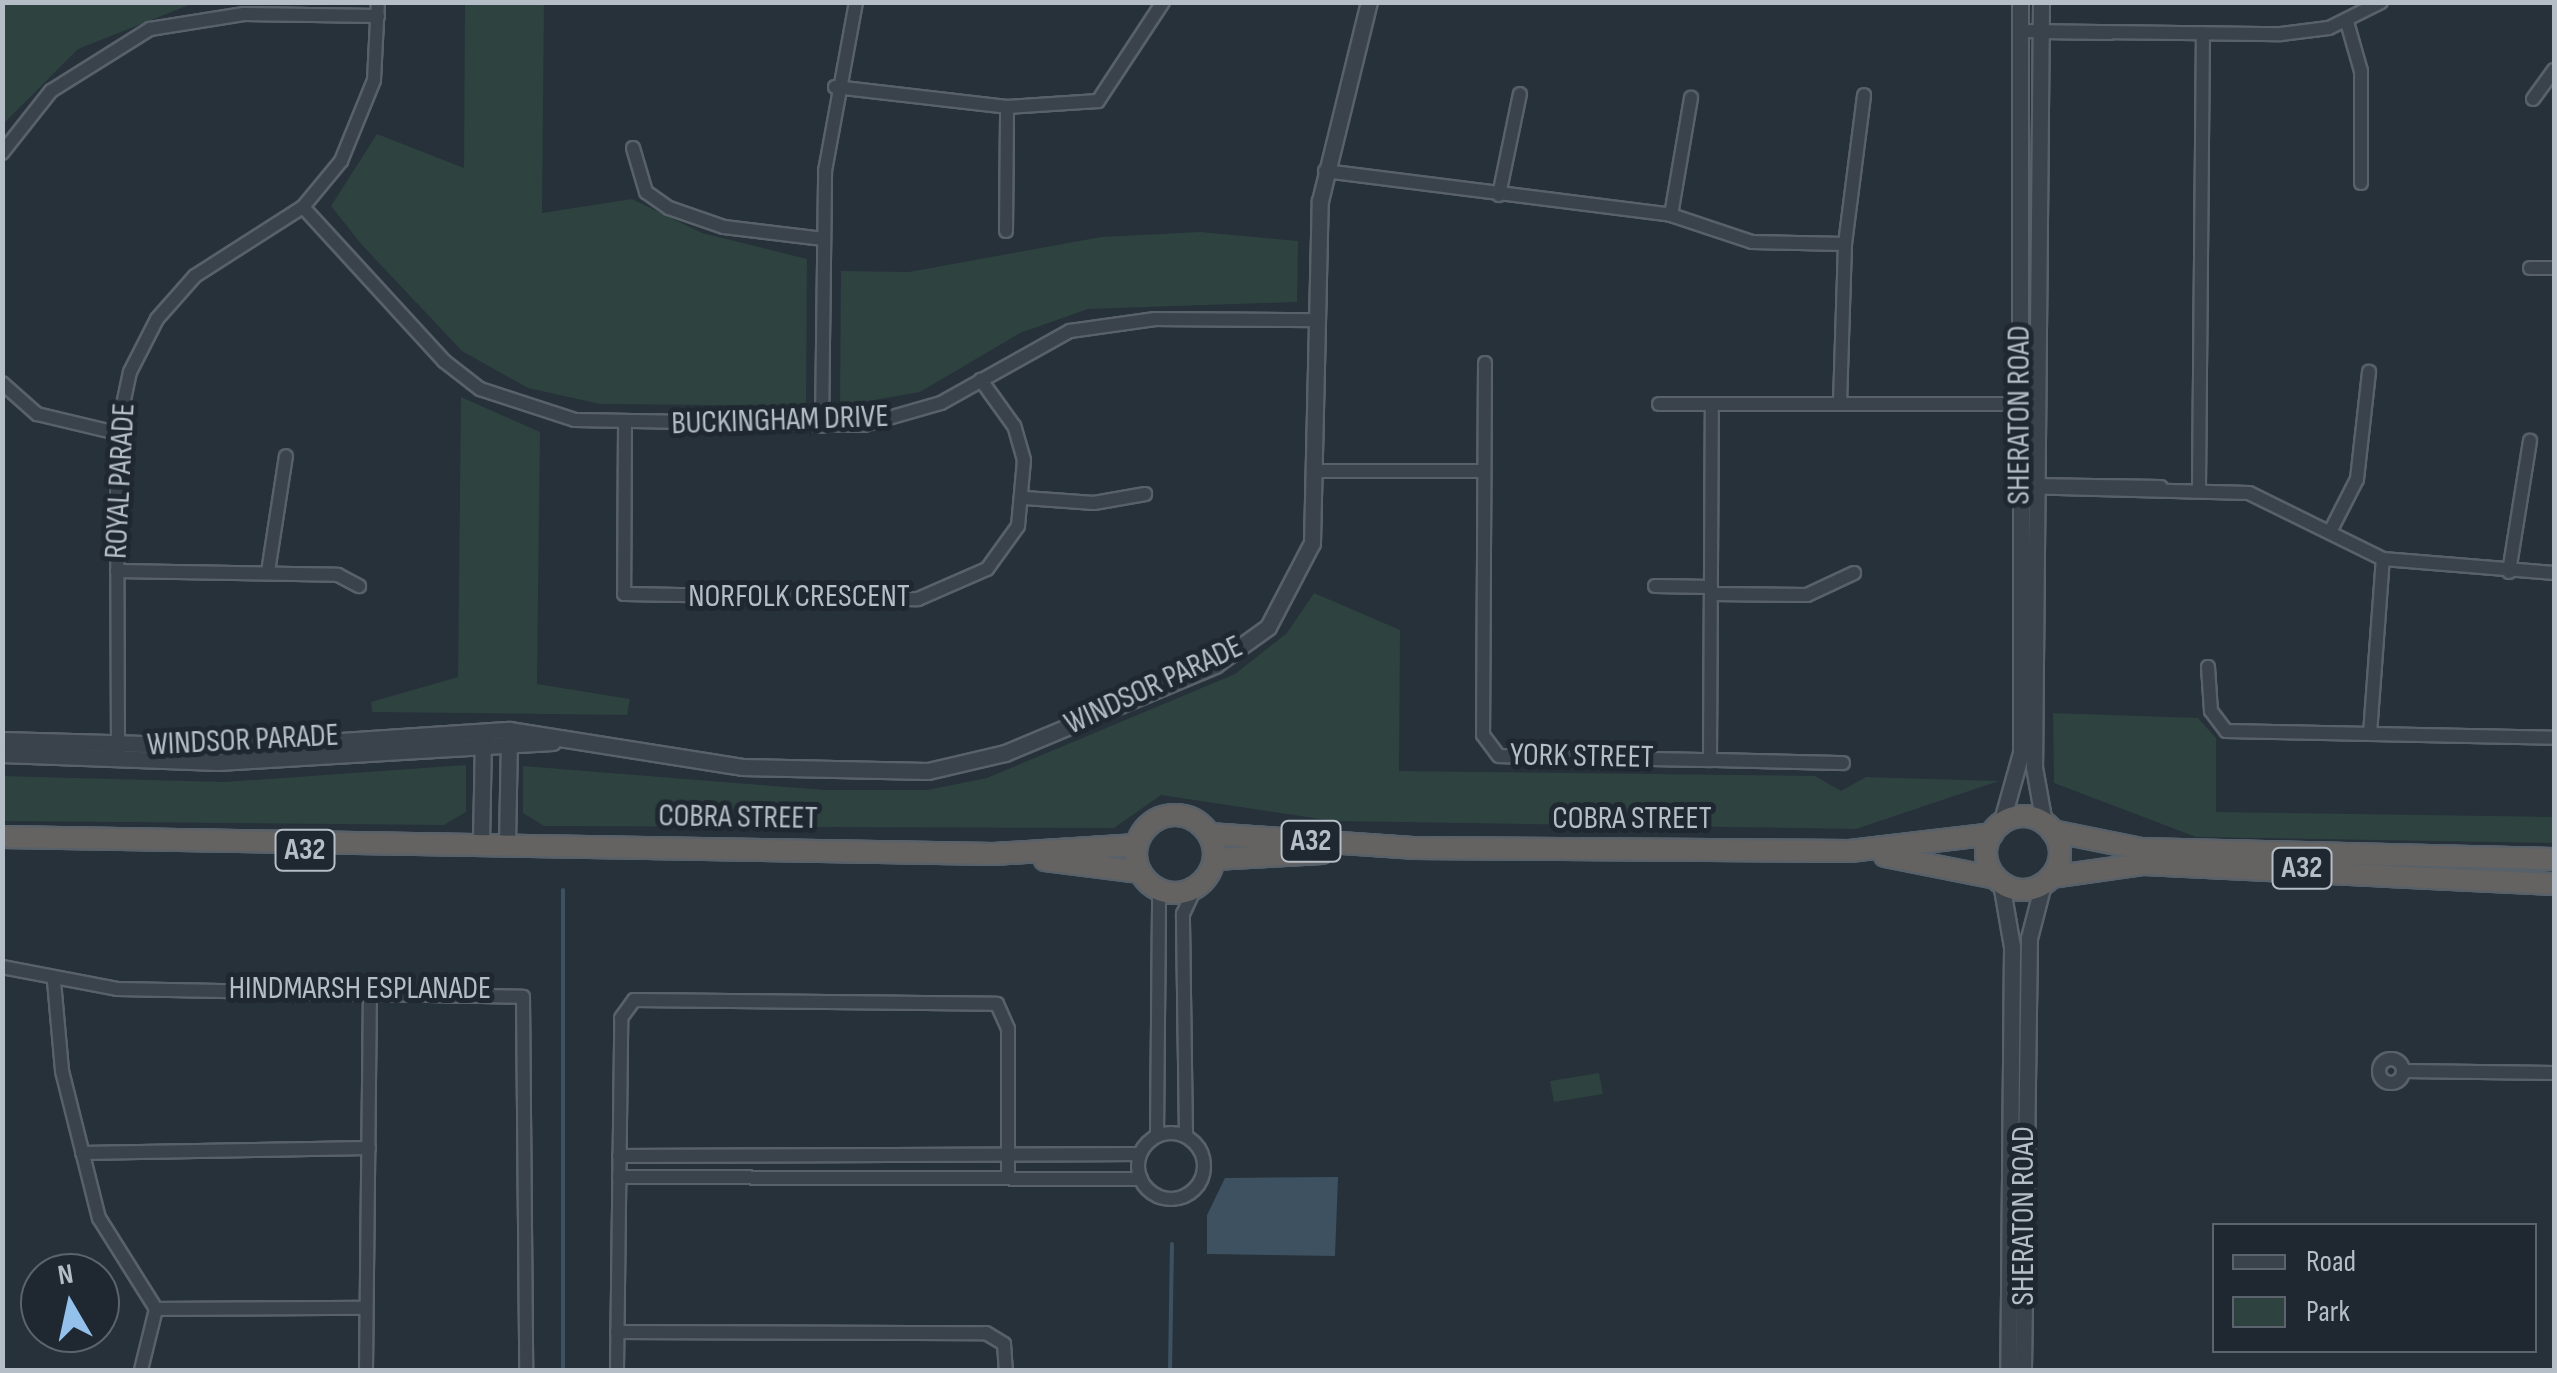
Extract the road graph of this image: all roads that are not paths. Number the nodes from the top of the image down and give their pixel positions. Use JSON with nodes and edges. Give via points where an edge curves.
{"nodes":[{"id":1,"x":856,"y":2,"type":"edge"},
{"id":2,"x":1163,"y":2,"type":"edge"},
{"id":3,"x":1369,"y":2,"type":"edge"},
{"id":4,"x":2020,"y":2,"type":"edge"},
{"id":5,"x":2041,"y":2,"type":"edge"},
{"id":6,"x":2382,"y":2,"type":"edge"},
{"id":7,"x":378,"y":9,"type":"edge"},
{"id":8,"x":2347,"y":22,"type":"junction"},
{"id":9,"x":2020,"y":31,"type":"junction"},
{"id":10,"x":2041,"y":31,"type":"junction"},
{"id":11,"x":2203,"y":34,"type":"junction"},
{"id":12,"x":2554,"y":70,"type":"edge"},
{"id":13,"x":835,"y":87,"type":"junction"},
{"id":14,"x":1520,"y":94,"type":"dead end"},
{"id":15,"x":1864,"y":95,"type":"dead end"},
{"id":16,"x":1691,"y":98,"type":"dead end"},
{"id":17,"x":2534,"y":100,"type":"dead end"},
{"id":18,"x":1007,"y":108,"type":"junction"},
{"id":19,"x":633,"y":148,"type":"dead end"},
{"id":20,"x":2,"y":153,"type":"edge"},
{"id":21,"x":1324,"y":170,"type":"junction"},
{"id":22,"x":2361,"y":183,"type":"dead end"},
{"id":23,"x":1500,"y":194,"type":"junction"},
{"id":24,"x":302,"y":207,"type":"junction"},
{"id":25,"x":1671,"y":215,"type":"junction"},
{"id":26,"x":1006,"y":231,"type":"dead end"},
{"id":27,"x":823,"y":239,"type":"junction"},
{"id":28,"x":1845,"y":244,"type":"junction"},
{"id":29,"x":2530,"y":268,"type":"dead end"},
{"id":30,"x":2554,"y":268,"type":"edge"},
{"id":31,"x":1317,"y":320,"type":"junction"},
{"id":32,"x":1485,"y":363,"type":"dead end"},
{"id":33,"x":2369,"y":372,"type":"dead end"},
{"id":34,"x":980,"y":380,"type":"junction"},
{"id":35,"x":2,"y":383,"type":"edge"},
{"id":36,"x":1840,"y":403,"type":"junction"},
{"id":37,"x":1659,"y":404,"type":"dead end"},
{"id":38,"x":1712,"y":404,"type":"junction"},
{"id":39,"x":2020,"y":404,"type":"junction"},
{"id":40,"x":2037,"y":404,"type":"junction"},
{"id":41,"x":625,"y":425,"type":"junction"},
{"id":42,"x":822,"y":426,"type":"junction"},
{"id":43,"x":116,"y":432,"type":"junction"},
{"id":44,"x":2530,"y":441,"type":"dead end"},
{"id":45,"x":286,"y":456,"type":"dead end"},
{"id":46,"x":1316,"y":471,"type":"junction"},
{"id":47,"x":1483,"y":471,"type":"junction"},
{"id":48,"x":2031,"y":487,"type":"junction"},
{"id":49,"x":2199,"y":487,"type":"junction"},
{"id":50,"x":1145,"y":494,"type":"dead end"},
{"id":51,"x":1025,"y":498,"type":"junction"},
{"id":52,"x":2332,"y":530,"type":"junction"},
{"id":53,"x":2383,"y":559,"type":"junction"},
{"id":54,"x":117,"y":571,"type":"junction"},
{"id":55,"x":268,"y":572,"type":"junction"},
{"id":56,"x":2509,"y":572,"type":"junction"},
{"id":57,"x":1854,"y":573,"type":"dead end"},
{"id":58,"x":2554,"y":573,"type":"edge"},
{"id":59,"x":359,"y":586,"type":"dead end"},
{"id":60,"x":1655,"y":586,"type":"dead end"},
{"id":61,"x":1711,"y":590,"type":"junction"},
{"id":62,"x":2208,"y":667,"type":"dead end"},
{"id":63,"x":2370,"y":734,"type":"junction"},
{"id":64,"x":483,"y":738,"type":"junction"},
{"id":65,"x":509,"y":738,"type":"junction"},
{"id":66,"x":2554,"y":738,"type":"edge"},
{"id":67,"x":2,"y":740,"type":"edge"},
{"id":68,"x":2,"y":754,"type":"edge"},
{"id":69,"x":118,"y":754,"type":"junction"},
{"id":70,"x":1710,"y":760,"type":"junction"},
{"id":71,"x":1843,"y":763,"type":"dead end"},
{"id":72,"x":2048,"y":827,"type":"junction"},
{"id":73,"x":1996,"y":829,"type":"junction"},
{"id":74,"x":1209,"y":834,"type":"junction"},
{"id":75,"x":2,"y":837,"type":"edge"},
{"id":76,"x":481,"y":842,"type":"junction"},
{"id":77,"x":507,"y":842,"type":"junction"},
{"id":78,"x":1137,"y":846,"type":"junction"},
{"id":79,"x":2,"y":847,"type":"edge"},
{"id":80,"x":1414,"y":848,"type":"junction"},
{"id":81,"x":1850,"y":851,"type":"junction"},
{"id":82,"x":994,"y":854,"type":"junction"},
{"id":83,"x":1214,"y":858,"type":"junction"},
{"id":84,"x":2554,"y":859,"type":"edge"},
{"id":85,"x":1140,"y":872,"type":"junction"},
{"id":86,"x":2047,"y":880,"type":"junction"},
{"id":87,"x":1998,"y":881,"type":"junction"},
{"id":88,"x":2554,"y":884,"type":"edge"},
{"id":89,"x":1194,"y":888,"type":"junction"},
{"id":90,"x":1159,"y":890,"type":"junction"},
{"id":91,"x":2,"y":967,"type":"edge"},
{"id":92,"x":54,"y":981,"type":"junction"},
{"id":93,"x":370,"y":990,"type":"junction"},
{"id":94,"x":2018,"y":1069,"type":"junction"},
{"id":95,"x":2404,"y":1071,"type":"dead end"},
{"id":96,"x":2554,"y":1073,"type":"edge"},
{"id":97,"x":1157,"y":1136,"type":"junction"},
{"id":98,"x":1186,"y":1136,"type":"junction"},
{"id":99,"x":368,"y":1148,"type":"junction"},
{"id":100,"x":82,"y":1153,"type":"junction"},
{"id":101,"x":1008,"y":1153,"type":"junction"},
{"id":102,"x":1140,"y":1154,"type":"junction"},
{"id":103,"x":619,"y":1167,"type":"junction"},
{"id":104,"x":1008,"y":1174,"type":"junction"},
{"id":105,"x":1141,"y":1179,"type":"junction"},
{"id":106,"x":156,"y":1308,"type":"junction"},
{"id":107,"x":366,"y":1308,"type":"junction"},
{"id":108,"x":617,"y":1332,"type":"junction"},
{"id":109,"x":141,"y":1370,"type":"edge"},
{"id":110,"x":366,"y":1370,"type":"edge"},
{"id":111,"x":526,"y":1370,"type":"edge"},
{"id":112,"x":617,"y":1370,"type":"edge"},
{"id":113,"x":1006,"y":1370,"type":"edge"},
{"id":114,"x":2008,"y":1370,"type":"edge"},
{"id":115,"x":2023,"y":1370,"type":"edge"}],
"edges":[{"from":1,"to":13,"type":"street"},
{"from":2,"to":18,"type":"street","via":[[1098,101]]},
{"from":3,"to":21,"type":"street","name":"WINDSOR PARADE"},
{"from":4,"to":9,"type":"street","name":"SHERATON ROAD"},
{"from":5,"to":10,"type":"street","name":"SHERATON ROAD"},
{"from":6,"to":8,"type":"street"},
{"from":7,"to":20,"type":"street","via":[[244,14],[150,29],[51,91]]},
{"from":7,"to":24,"type":"street","name":"ROYAL PARADE","via":[[374,80],[356,134]]},
{"from":8,"to":11,"type":"street"},
{"from":8,"to":22,"type":"street","via":[[2362,70]]},
{"from":9,"to":10,"type":"street"},
{"from":9,"to":39,"type":"street","name":"SHERATON ROAD"},
{"from":10,"to":11,"type":"street"},
{"from":10,"to":40,"type":"street","name":"SHERATON ROAD"},
{"from":11,"to":49,"type":"street"},
{"from":12,"to":17,"type":"street"},
{"from":13,"to":18,"type":"street"},
{"from":13,"to":27,"type":"street"},
{"from":14,"to":23,"type":"street"},
{"from":15,"to":28,"type":"street"},
{"from":16,"to":25,"type":"street"},
{"from":18,"to":26,"type":"street"},
{"from":19,"to":27,"type":"street","via":[[646,192],[669,208],[724,227]]},
{"from":21,"to":23,"type":"street"},
{"from":21,"to":31,"type":"street","name":"WINDSOR PARADE"},
{"from":23,"to":25,"type":"street"},
{"from":24,"to":41,"type":"street","name":"BUCKINGHAM DRIVE","via":[[480,389],[526,409]]},
{"from":24,"to":43,"type":"street","name":"ROYAL PARADE","via":[[174,298],[135,359]]},
{"from":25,"to":28,"type":"street","via":[[1752,242]]},
{"from":27,"to":42,"type":"street"},
{"from":28,"to":36,"type":"street"},
{"from":29,"to":30,"type":"street"},
{"from":31,"to":34,"type":"street","name":"BUCKINGHAM DRIVE","via":[[1109,323],[1036,345]]},
{"from":31,"to":46,"type":"street","name":"WINDSOR PARADE"},
{"from":32,"to":47,"type":"street","name":"YORK STREET"},
{"from":33,"to":52,"type":"street","via":[[2357,479]]},
{"from":34,"to":42,"type":"street","name":"BUCKINGHAM DRIVE","via":[[905,416]]},
{"from":34,"to":51,"type":"street","via":[[1014,426]]},
{"from":35,"to":43,"type":"street","via":[[37,414]]},
{"from":36,"to":38,"type":"street"},
{"from":36,"to":39,"type":"street"},
{"from":37,"to":38,"type":"street"},
{"from":38,"to":61,"type":"street"},
{"from":39,"to":40,"type":"street"},
{"from":39,"to":48,"type":"street","name":"SHERATON ROAD"},
{"from":40,"to":48,"type":"street","name":"SHERATON ROAD"},
{"from":41,"to":42,"type":"street","name":"BUCKINGHAM DRIVE"},
{"from":41,"to":51,"type":"street","name":"NORFOLK CRESCENT","via":[[620,579],[624,594],[641,600],[918,599],[987,569]]},
{"from":43,"to":54,"type":"street","name":"ROYAL PARADE"},
{"from":44,"to":56,"type":"street"},
{"from":45,"to":55,"type":"street"},
{"from":46,"to":47,"type":"street"},
{"from":46,"to":65,"type":"street","name":"WINDSOR PARADE","via":[[1303,574],[1268,627],[1215,665],[1005,753],[928,771],[834,774],[581,739]]},
{"from":47,"to":70,"type":"street","name":"YORK STREET","via":[[1489,754]]},
{"from":48,"to":49,"type":"street"},
{"from":48,"to":72,"type":"street","name":"SHERATON ROAD","via":[[2034,780]]},
{"from":48,"to":73,"type":"street","name":"SHERATON ROAD","via":[[2021,752]]},
{"from":49,"to":52,"type":"street","via":[[2276,500]]},
{"from":50,"to":51,"type":"street","via":[[1094,503]]},
{"from":52,"to":53,"type":"street"},
{"from":53,"to":56,"type":"street"},
{"from":53,"to":63,"type":"street"},
{"from":54,"to":55,"type":"street"},
{"from":54,"to":69,"type":"street","name":"ROYAL PARADE"},
{"from":55,"to":59,"type":"street","via":[[338,575]]},
{"from":56,"to":58,"type":"street"},
{"from":57,"to":61,"type":"street","via":[[1807,595]]},
{"from":60,"to":61,"type":"street"},
{"from":61,"to":70,"type":"street"},
{"from":62,"to":63,"type":"street","via":[[2212,712],[2226,731]]},
{"from":63,"to":66,"type":"street"},
{"from":64,"to":65,"type":"street","name":"WINDSOR PARADE"},
{"from":64,"to":69,"type":"street","name":"WINDSOR PARADE"},
{"from":64,"to":76,"type":"street"},
{"from":65,"to":77,"type":"street"},
{"from":67,"to":69,"type":"street","name":"WINDSOR PARADE"},
{"from":68,"to":69,"type":"street","name":"WINDSOR PARADE"},
{"from":70,"to":71,"type":"street"},
{"from":72,"to":73,"type":"highway","number":"A32","via":[[2022,817]]},
{"from":72,"to":84,"type":"highway","number":"A32","via":[[2141,849]]},
{"from":72,"to":86,"type":"highway","via":[[2060,854]]},
{"from":73,"to":81,"type":"highway","name":"COBRA STREET","number":"A32"},
{"from":73,"to":87,"type":"highway","via":[[1986,852]]},
{"from":74,"to":78,"type":"highway","number":"A32","via":[[1176,815],[1151,824]]},
{"from":74,"to":80,"type":"highway","name":"COBRA STREET","number":"A32"},
{"from":74,"to":83,"type":"highway"},
{"from":75,"to":76,"type":"highway","name":"COBRA STREET","number":"A32"},
{"from":76,"to":77,"type":"highway","name":"COBRA STREET","number":"A32"},
{"from":76,"to":79,"type":"highway","name":"COBRA STREET","number":"A32","via":[[421,853]]},
{"from":77,"to":82,"type":"highway","name":"COBRA STREET","number":"A32"},
{"from":78,"to":82,"type":"highway","name":"COBRA STREET","number":"A32"},
{"from":78,"to":85,"type":"highway"},
{"from":80,"to":81,"type":"highway","name":"COBRA STREET","number":"A32"},
{"from":80,"to":83,"type":"highway","name":"COBRA STREET","number":"A32"},
{"from":81,"to":87,"type":"highway","name":"COBRA STREET","number":"A32"},
{"from":82,"to":85,"type":"highway","name":"COBRA STREET","number":"A32"},
{"from":83,"to":89,"type":"highway"},
{"from":85,"to":90,"type":"highway"},
{"from":86,"to":87,"type":"highway","number":"A32"},
{"from":86,"to":88,"type":"highway","number":"A32","via":[[2164,864]]},
{"from":86,"to":94,"type":"street","name":"SHERATON ROAD","via":[[2028,938]]},
{"from":87,"to":94,"type":"street","name":"SHERATON ROAD","via":[[2012,935]]},
{"from":89,"to":90,"type":"highway"},
{"from":89,"to":98,"type":"street","via":[[1183,914]]},
{"from":90,"to":97,"type":"street"},
{"from":91,"to":92,"type":"street","name":"HINDMARSH ESPLANADE"},
{"from":92,"to":93,"type":"street","name":"HINDMARSH ESPLANADE"},
{"from":92,"to":100,"type":"street"},
{"from":93,"to":99,"type":"street"},
{"from":93,"to":111,"type":"street","name":"HINDMARSH ESPLANADE","via":[[507,990],[527,1004]]},
{"from":94,"to":114,"type":"street","name":"SHERATON ROAD"},
{"from":94,"to":115,"type":"street","name":"SHERATON ROAD"},
{"from":95,"to":96,"type":"street"},
{"from":97,"to":98,"type":"street"},
{"from":97,"to":102,"type":"street"},
{"from":98,"to":105,"type":"street","via":[[1203,1156],[1194,1189],[1169,1198]]},
{"from":99,"to":100,"type":"street"},
{"from":99,"to":107,"type":"street"},
{"from":100,"to":106,"type":"street","via":[[99,1218]]},
{"from":101,"to":102,"type":"street"},
{"from":101,"to":103,"type":"street"},
{"from":101,"to":103,"type":"street","via":[[1008,1029],[997,1004],[643,998],[620,1018]]},
{"from":101,"to":104,"type":"street"},
{"from":102,"to":105,"type":"street"},
{"from":103,"to":104,"type":"street"},
{"from":103,"to":108,"type":"street"},
{"from":104,"to":105,"type":"street"},
{"from":106,"to":107,"type":"street"},
{"from":106,"to":109,"type":"street"},
{"from":107,"to":110,"type":"street"},
{"from":108,"to":112,"type":"street"},
{"from":108,"to":113,"type":"street","via":[[986,1334],[1004,1344]]}]}
